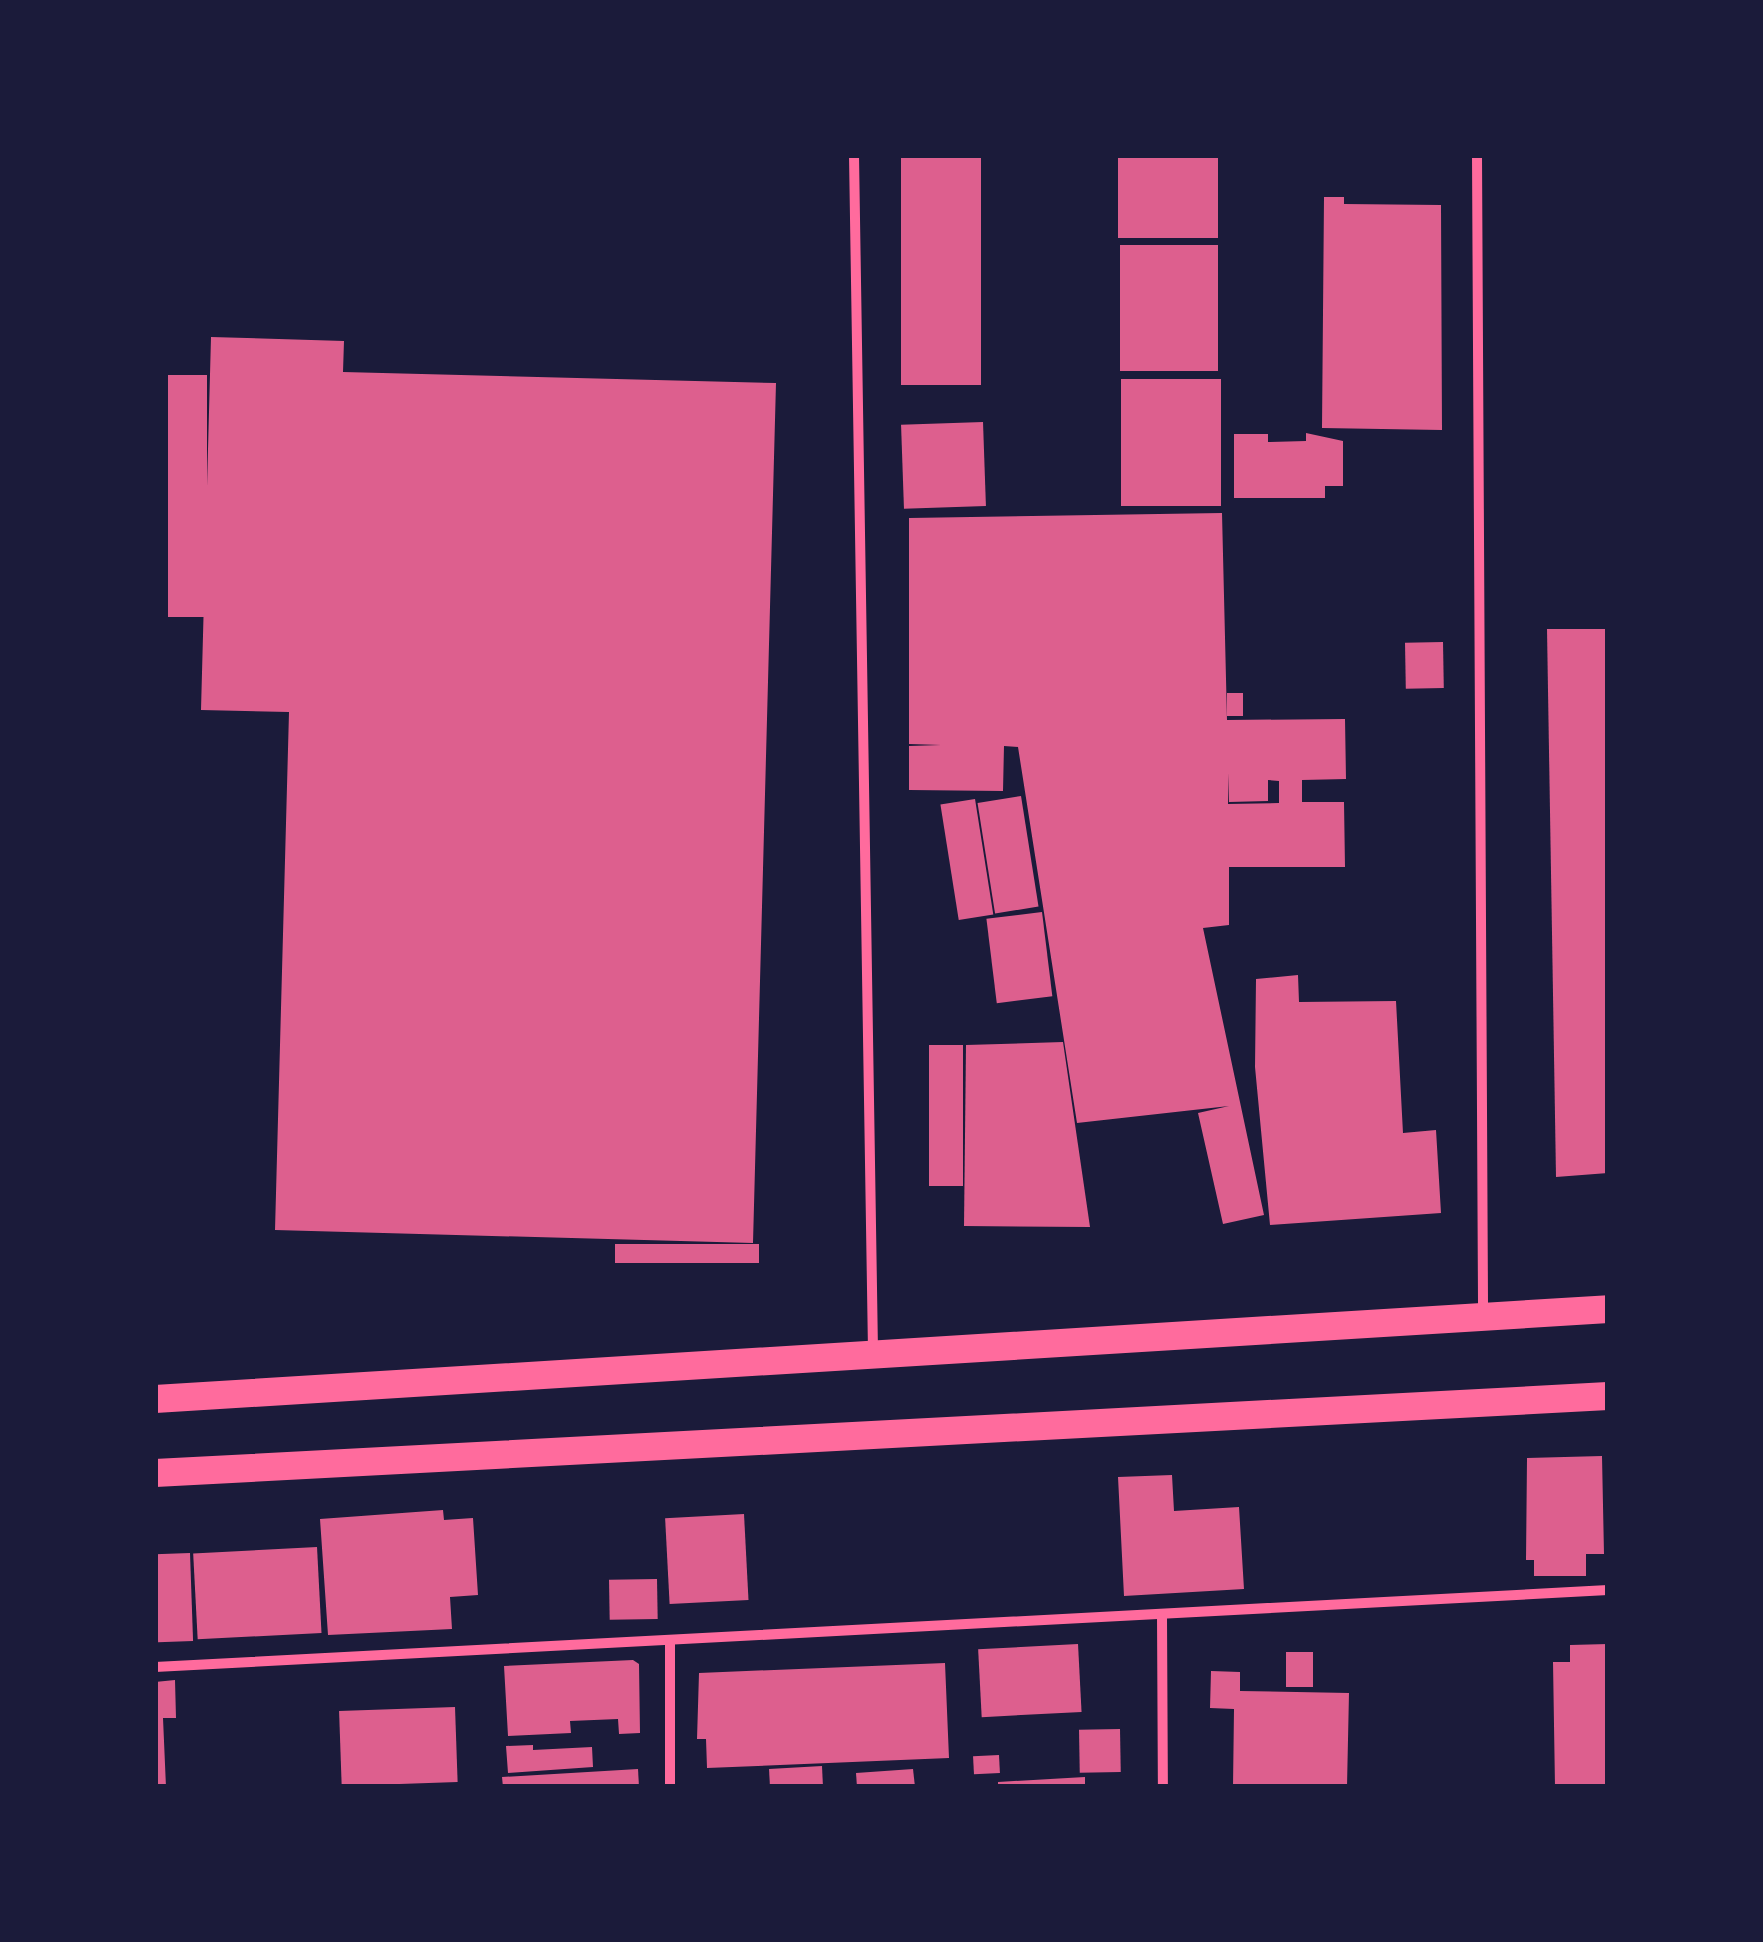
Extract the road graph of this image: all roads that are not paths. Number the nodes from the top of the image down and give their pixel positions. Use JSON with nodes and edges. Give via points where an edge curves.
{"nodes":[{"id":1,"x":854,"y":155,"type":"edge"},
{"id":2,"x":1477,"y":155,"type":"edge"},
{"id":3,"x":1608,"y":1309,"type":"edge"},
{"id":4,"x":1483,"y":1320,"type":"junction"},
{"id":5,"x":873,"y":1359,"type":"junction"},
{"id":6,"x":1608,"y":1396,"type":"edge"},
{"id":7,"x":155,"y":1398,"type":"edge"},
{"id":8,"x":155,"y":1473,"type":"edge"},
{"id":9,"x":1608,"y":1590,"type":"edge"},
{"id":10,"x":1162,"y":1616,"type":"junction"},
{"id":11,"x":670,"y":1644,"type":"junction"},
{"id":12,"x":155,"y":1667,"type":"edge"},
{"id":13,"x":670,"y":1787,"type":"edge"},
{"id":14,"x":1163,"y":1787,"type":"edge"}],
"edges":[{"from":1,"to":5,"type":"street"},
{"from":2,"to":4,"type":"street"},
{"from":3,"to":4,"type":"highway"},
{"from":4,"to":5,"type":"highway"},
{"from":5,"to":7,"type":"highway"},
{"from":6,"to":8,"type":"highway"},
{"from":9,"to":10,"type":"street"},
{"from":10,"to":11,"type":"street"},
{"from":10,"to":14,"type":"street"},
{"from":11,"to":12,"type":"street"},
{"from":11,"to":13,"type":"street"}]}
